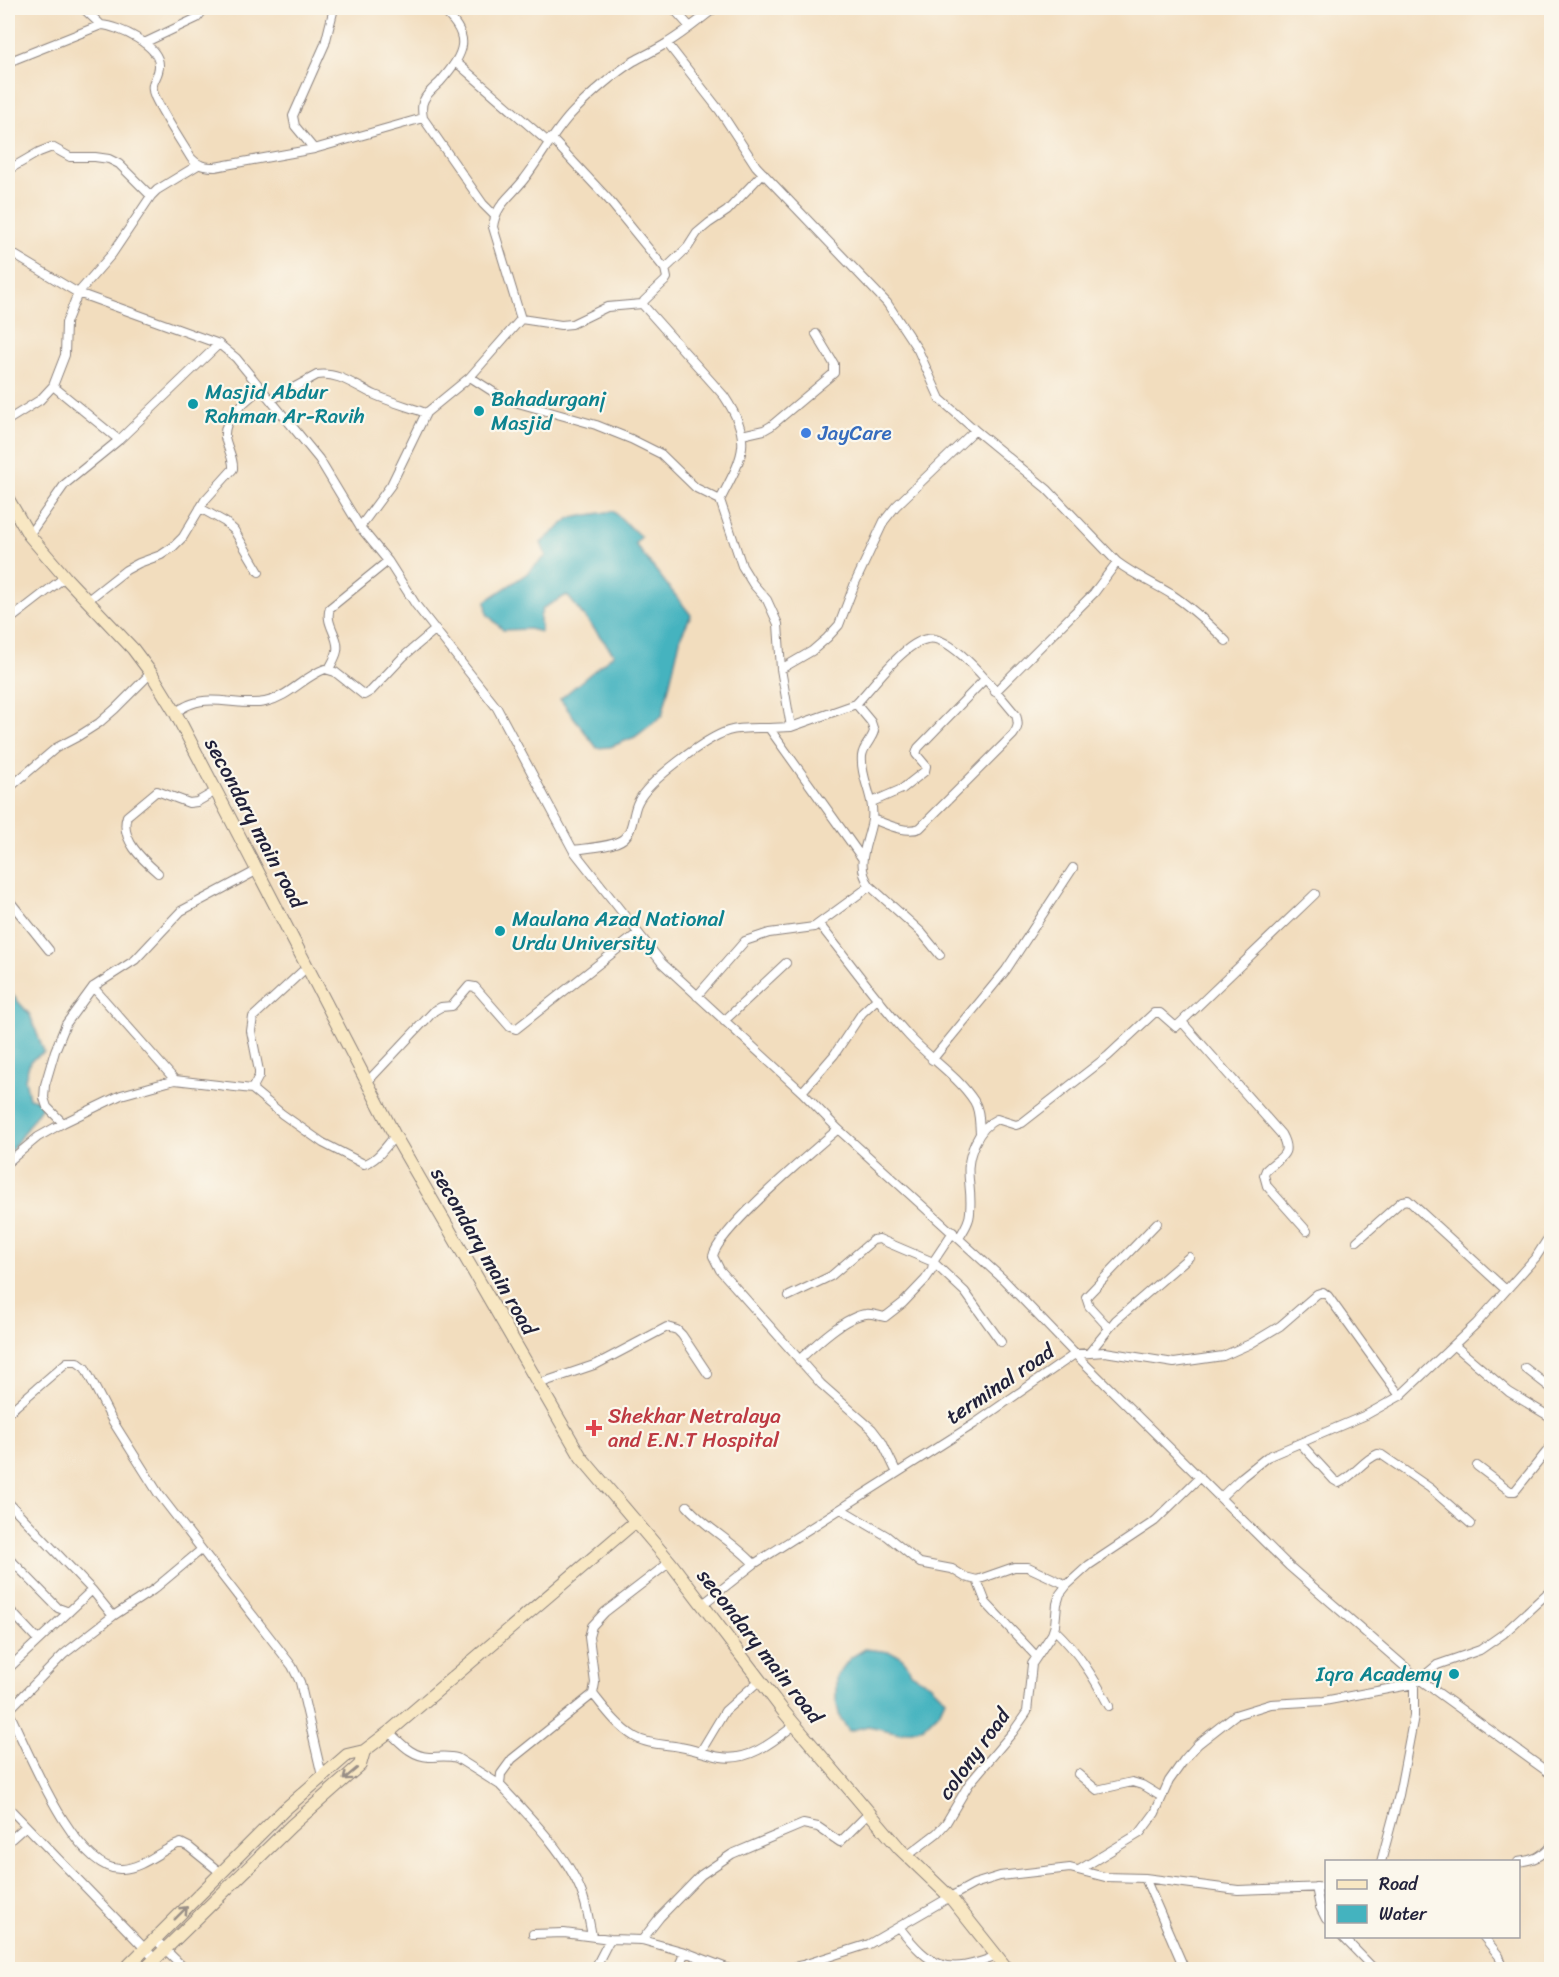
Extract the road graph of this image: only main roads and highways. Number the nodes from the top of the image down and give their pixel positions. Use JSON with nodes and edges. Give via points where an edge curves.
{"nodes":[{"id":1,"x":8,"y":498,"type":"edge"},
{"id":2,"x":11,"y":513,"type":"edge"},
{"id":3,"x":636,"y":1521,"type":"junction"},
{"id":4,"x":364,"y":1751,"type":"junction"},
{"id":5,"x":243,"y":1851,"type":"junction"},
{"id":6,"x":253,"y":1862,"type":"junction"},
{"id":7,"x":124,"y":1970,"type":"edge"},
{"id":8,"x":144,"y":1970,"type":"edge"},
{"id":9,"x":1008,"y":1970,"type":"edge"}],
"edges":[{"from":1,"to":2,"type":"main road","name":"secondary main road"},
{"from":2,"to":3,"type":"main road","name":"secondary main road","via":[[151,673],[175,712],[395,1136],[581,1457]]},
{"from":3,"to":4,"type":"main road"},
{"from":3,"to":9,"type":"main road","name":"secondary main road","via":[[869,1813],[950,1897]]},
{"from":4,"to":5,"type":"main road","via":[[346,1755]]},
{"from":4,"to":6,"type":"main road","one_way":true,"via":[[360,1765]]},
{"from":5,"to":6,"type":"main road"},
{"from":7,"to":5,"type":"main road","one_way":true},
{"from":6,"to":8,"type":"main road"}]}
